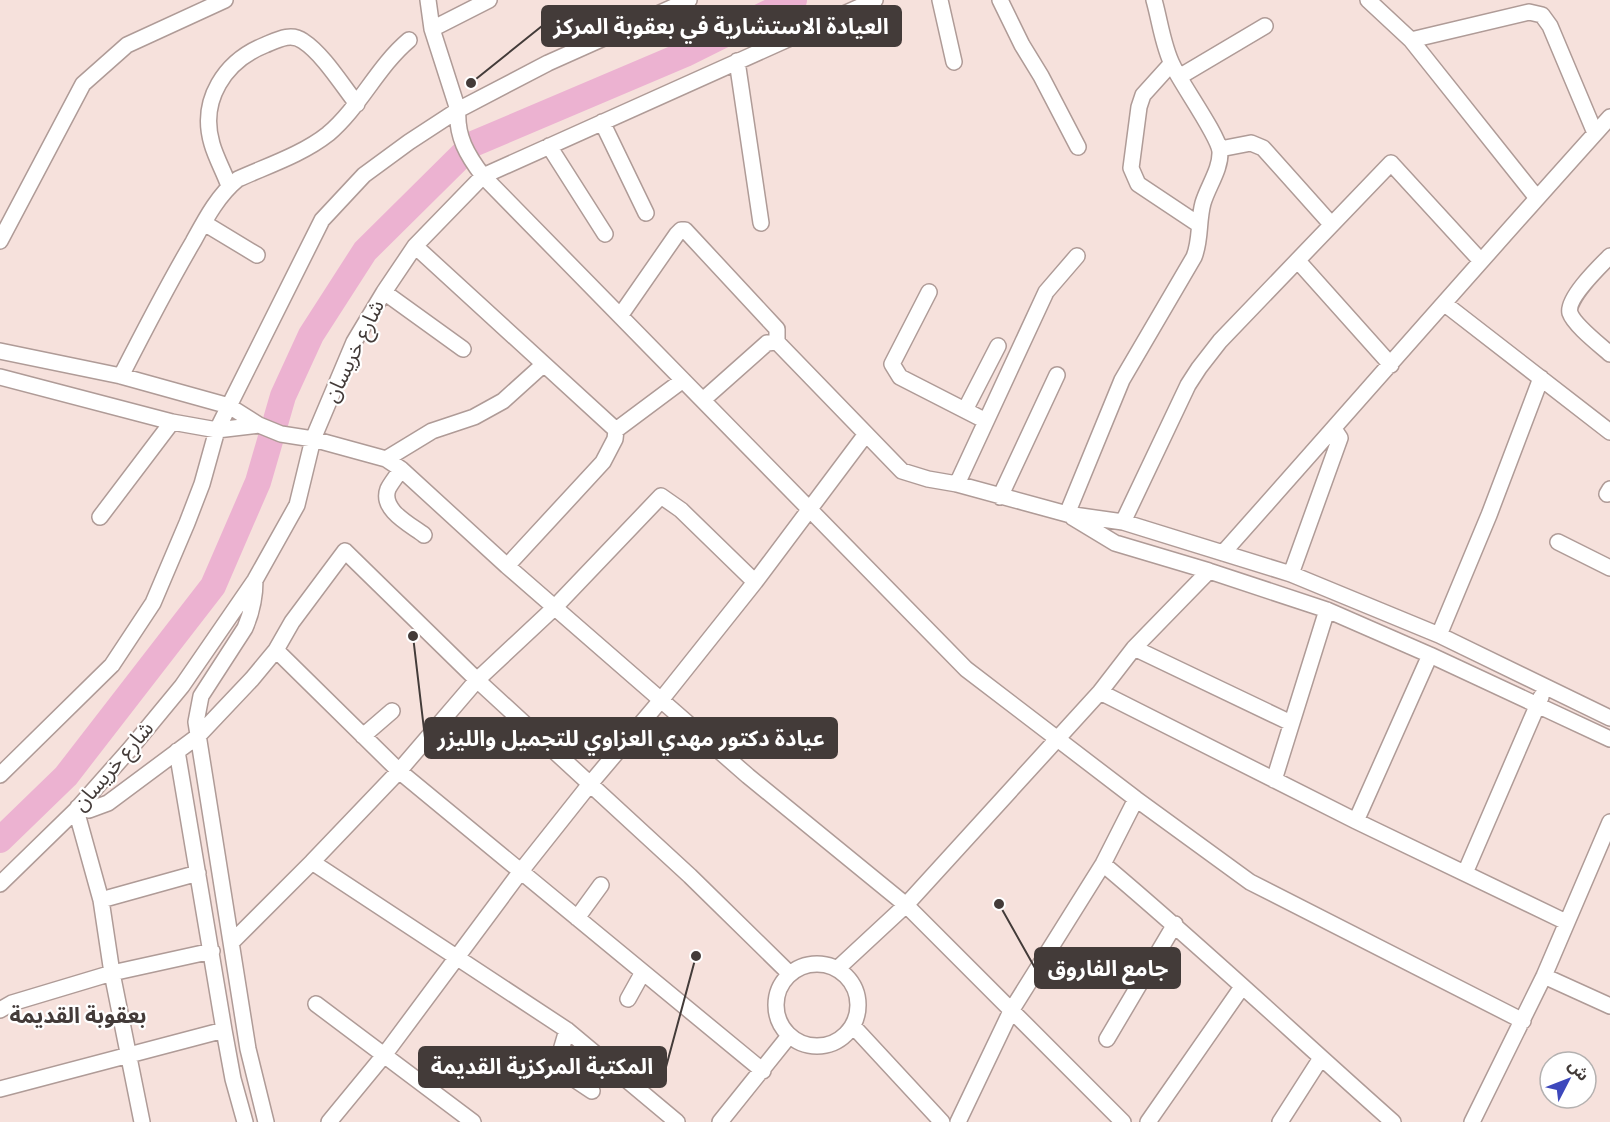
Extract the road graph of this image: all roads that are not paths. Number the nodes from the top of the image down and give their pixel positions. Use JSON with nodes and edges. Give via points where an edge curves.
{"nodes":[{"id":1,"x":225,"y":0,"type":"edge"},
{"id":2,"x":428,"y":0,"type":"edge"},
{"id":3,"x":489,"y":0,"type":"edge"},
{"id":4,"x":688,"y":0,"type":"edge"},
{"id":5,"x":875,"y":0,"type":"edge"},
{"id":6,"x":940,"y":0,"type":"edge"},
{"id":7,"x":1000,"y":0,"type":"edge"},
{"id":8,"x":1154,"y":0,"type":"edge"},
{"id":9,"x":1368,"y":0,"type":"edge"},
{"id":10,"x":1510,"y":7,"type":"edge"},
{"id":11,"x":1265,"y":26,"type":"dead end"},
{"id":12,"x":432,"y":29,"type":"junction"},
{"id":13,"x":409,"y":40,"type":"dead end"},
{"id":14,"x":1411,"y":40,"type":"junction"},
{"id":15,"x":737,"y":61,"type":"junction"},
{"id":16,"x":954,"y":62,"type":"dead end"},
{"id":17,"x":1172,"y":64,"type":"junction"},
{"id":18,"x":1179,"y":77,"type":"junction"},
{"id":19,"x":357,"y":104,"type":"junction"},
{"id":20,"x":458,"y":110,"type":"junction"},
{"id":21,"x":1610,"y":117,"type":"edge"},
{"id":22,"x":602,"y":122,"type":"junction"},
{"id":23,"x":1595,"y":133,"type":"junction"},
{"id":24,"x":549,"y":146,"type":"junction"},
{"id":25,"x":1078,"y":147,"type":"dead end"},
{"id":26,"x":1220,"y":149,"type":"junction"},
{"id":27,"x":483,"y":176,"type":"junction"},
{"id":28,"x":229,"y":186,"type":"junction"},
{"id":29,"x":1537,"y":198,"type":"junction"},
{"id":30,"x":646,"y":213,"type":"dead end"},
{"id":31,"x":204,"y":223,"type":"junction"},
{"id":32,"x":761,"y":224,"type":"dead end"},
{"id":33,"x":1198,"y":224,"type":"junction"},
{"id":34,"x":1331,"y":224,"type":"junction"},
{"id":35,"x":605,"y":234,"type":"dead end"},
{"id":36,"x":0,"y":241,"type":"edge"},
{"id":37,"x":415,"y":246,"type":"junction"},
{"id":38,"x":257,"y":255,"type":"dead end"},
{"id":39,"x":1077,"y":256,"type":"dead end"},
{"id":40,"x":1610,"y":256,"type":"edge"},
{"id":41,"x":1480,"y":260,"type":"junction"},
{"id":42,"x":1298,"y":261,"type":"junction"},
{"id":43,"x":929,"y":291,"type":"dead end"},
{"id":44,"x":384,"y":292,"type":"junction"},
{"id":45,"x":1445,"y":304,"type":"junction"},
{"id":46,"x":620,"y":316,"type":"junction"},
{"id":47,"x":777,"y":342,"type":"junction"},
{"id":48,"x":998,"y":346,"type":"dead end"},
{"id":49,"x":463,"y":349,"type":"dead end"},
{"id":50,"x":0,"y":351,"type":"edge"},
{"id":51,"x":1610,"y":354,"type":"edge"},
{"id":52,"x":544,"y":364,"type":"junction"},
{"id":53,"x":1391,"y":365,"type":"junction"},
{"id":54,"x":1057,"y":375,"type":"dead end"},
{"id":55,"x":121,"y":376,"type":"junction"},
{"id":56,"x":0,"y":377,"type":"edge"},
{"id":57,"x":1541,"y":378,"type":"junction"},
{"id":58,"x":683,"y":381,"type":"junction"},
{"id":59,"x":704,"y":399,"type":"junction"},
{"id":60,"x":229,"y":406,"type":"junction"},
{"id":61,"x":965,"y":411,"type":"junction"},
{"id":62,"x":986,"y":421,"type":"junction"},
{"id":63,"x":172,"y":422,"type":"junction"},
{"id":64,"x":259,"y":426,"type":"junction"},
{"id":65,"x":1334,"y":429,"type":"junction"},
{"id":66,"x":217,"y":430,"type":"junction"},
{"id":67,"x":616,"y":430,"type":"junction"},
{"id":68,"x":1610,"y":432,"type":"edge"},
{"id":69,"x":866,"y":434,"type":"junction"},
{"id":70,"x":313,"y":439,"type":"junction"},
{"id":71,"x":386,"y":459,"type":"junction"},
{"id":72,"x":401,"y":470,"type":"junction"},
{"id":73,"x":957,"y":484,"type":"junction"},
{"id":74,"x":1000,"y":497,"type":"junction"},
{"id":75,"x":809,"y":510,"type":"junction"},
{"id":76,"x":1067,"y":514,"type":"junction"},
{"id":77,"x":100,"y":517,"type":"dead end"},
{"id":78,"x":1123,"y":522,"type":"junction"},
{"id":79,"x":424,"y":535,"type":"dead end"},
{"id":80,"x":1558,"y":542,"type":"dead end"},
{"id":81,"x":1223,"y":553,"type":"junction"},
{"id":82,"x":507,"y":566,"type":"junction"},
{"id":83,"x":1610,"y":568,"type":"edge"},
{"id":84,"x":1209,"y":571,"type":"junction"},
{"id":85,"x":1291,"y":574,"type":"junction"},
{"id":86,"x":255,"y":580,"type":"junction"},
{"id":87,"x":755,"y":582,"type":"junction"},
{"id":88,"x":555,"y":608,"type":"junction"},
{"id":89,"x":1327,"y":610,"type":"junction"},
{"id":90,"x":1439,"y":636,"type":"junction"},
{"id":91,"x":1134,"y":648,"type":"junction"},
{"id":92,"x":276,"y":650,"type":"junction"},
{"id":93,"x":1430,"y":655,"type":"junction"},
{"id":94,"x":477,"y":680,"type":"junction"},
{"id":95,"x":1546,"y":686,"type":"junction"},
{"id":96,"x":1100,"y":692,"type":"junction"},
{"id":97,"x":661,"y":700,"type":"junction"},
{"id":98,"x":1537,"y":704,"type":"junction"},
{"id":99,"x":392,"y":711,"type":"dead end"},
{"id":100,"x":1610,"y":718,"type":"edge"},
{"id":101,"x":1291,"y":723,"type":"junction"},
{"id":102,"x":198,"y":736,"type":"junction"},
{"id":103,"x":363,"y":736,"type":"junction"},
{"id":104,"x":1057,"y":739,"type":"junction"},
{"id":105,"x":1610,"y":739,"type":"edge"},
{"id":106,"x":177,"y":751,"type":"junction"},
{"id":107,"x":399,"y":771,"type":"junction"},
{"id":108,"x":0,"y":775,"type":"edge"},
{"id":109,"x":1274,"y":780,"type":"junction"},
{"id":110,"x":590,"y":784,"type":"junction"},
{"id":111,"x":1136,"y":799,"type":"junction"},
{"id":112,"x":77,"y":809,"type":"junction"},
{"id":113,"x":1356,"y":821,"type":"junction"},
{"id":114,"x":1610,"y":822,"type":"edge"},
{"id":115,"x":312,"y":862,"type":"junction"},
{"id":116,"x":1103,"y":864,"type":"junction"},
{"id":117,"x":520,"y":872,"type":"junction"},
{"id":118,"x":198,"y":873,"type":"junction"},
{"id":119,"x":1465,"y":873,"type":"junction"},
{"id":120,"x":0,"y":884,"type":"edge"},
{"id":121,"x":601,"y":885,"type":"dead end"},
{"id":122,"x":101,"y":900,"type":"junction"},
{"id":123,"x":906,"y":905,"type":"junction"},
{"id":124,"x":577,"y":918,"type":"junction"},
{"id":125,"x":1566,"y":922,"type":"junction"},
{"id":126,"x":1174,"y":924,"type":"junction"},
{"id":127,"x":232,"y":942,"type":"junction"},
{"id":128,"x":212,"y":951,"type":"junction"},
{"id":129,"x":458,"y":957,"type":"junction"},
{"id":130,"x":837,"y":969,"type":"junction"},
{"id":131,"x":643,"y":972,"type":"junction"},
{"id":132,"x":112,"y":973,"type":"junction"},
{"id":133,"x":790,"y":974,"type":"junction"},
{"id":134,"x":1544,"y":976,"type":"junction"},
{"id":135,"x":1242,"y":987,"type":"junction"},
{"id":136,"x":628,"y":999,"type":"dead end"},
{"id":137,"x":316,"y":1004,"type":"dead end"},
{"id":138,"x":1610,"y":1006,"type":"edge"},
{"id":139,"x":0,"y":1010,"type":"edge"},
{"id":140,"x":1011,"y":1011,"type":"junction"},
{"id":141,"x":1523,"y":1021,"type":"junction"},
{"id":142,"x":853,"y":1026,"type":"junction"},
{"id":143,"x":224,"y":1029,"type":"junction"},
{"id":144,"x":567,"y":1030,"type":"junction"},
{"id":145,"x":789,"y":1036,"type":"junction"},
{"id":146,"x":1107,"y":1039,"type":"dead end"},
{"id":147,"x":385,"y":1054,"type":"junction"},
{"id":148,"x":128,"y":1056,"type":"junction"},
{"id":149,"x":1321,"y":1058,"type":"junction"},
{"id":150,"x":763,"y":1071,"type":"junction"},
{"id":151,"x":0,"y":1089,"type":"edge"},
{"id":152,"x":592,"y":1091,"type":"dead end"},
{"id":153,"x":142,"y":1122,"type":"edge"},
{"id":154,"x":245,"y":1122,"type":"edge"},
{"id":155,"x":266,"y":1122,"type":"edge"},
{"id":156,"x":329,"y":1122,"type":"edge"},
{"id":157,"x":473,"y":1122,"type":"edge"},
{"id":158,"x":677,"y":1122,"type":"edge"},
{"id":159,"x":720,"y":1122,"type":"edge"},
{"id":160,"x":942,"y":1122,"type":"edge"},
{"id":161,"x":958,"y":1122,"type":"edge"},
{"id":162,"x":1123,"y":1122,"type":"edge"},
{"id":163,"x":1148,"y":1122,"type":"edge"},
{"id":164,"x":1280,"y":1122,"type":"edge"},
{"id":165,"x":1393,"y":1122,"type":"edge"},
{"id":166,"x":1472,"y":1122,"type":"edge"}],
"edges":[{"from":1,"to":36,"type":"street","via":[[127,45],[83,84]]},
{"from":2,"to":12,"type":"street"},
{"from":3,"to":12,"type":"street"},
{"from":4,"to":20,"type":"street","via":[[548,63]]},
{"from":5,"to":15,"type":"street","name":"شارع خريسان"},
{"from":6,"to":16,"type":"street"},
{"from":7,"to":25,"type":"street"},
{"from":8,"to":17,"type":"street"},
{"from":9,"to":14,"type":"street"},
{"from":10,"to":14,"type":"street"},
{"from":10,"to":23,"type":"street","via":[[1542,15],[1550,26]]},
{"from":11,"to":18,"type":"street"},
{"from":12,"to":20,"type":"street"},
{"from":13,"to":19,"type":"street","via":[[391,57]]},
{"from":14,"to":29,"type":"street"},
{"from":15,"to":22,"type":"street","name":"شارع خريسان"},
{"from":15,"to":32,"type":"street"},
{"from":17,"to":18,"type":"street"},
{"from":17,"to":33,"type":"street","via":[[1143,95],[1131,168],[1138,184]]},
{"from":18,"to":26,"type":"street"},
{"from":19,"to":28,"type":"street","via":[[313,144]]},
{"from":19,"to":28,"type":"street","via":[[303,40],[282,38],[239,58],[223,74],[208,119],[212,142]]},
{"from":20,"to":27,"type":"street","via":[[460,138]]},
{"from":20,"to":60,"type":"street","via":[[364,175],[322,220]]},
{"from":21,"to":23,"type":"street"},
{"from":22,"to":24,"type":"street","name":"شارع خريسان"},
{"from":22,"to":30,"type":"street"},
{"from":23,"to":29,"type":"street"},
{"from":24,"to":27,"type":"street","name":"شارع خريسان"},
{"from":24,"to":35,"type":"street"},
{"from":26,"to":33,"type":"street"},
{"from":26,"to":34,"type":"street","via":[[1251,143],[1263,148]]},
{"from":27,"to":37,"type":"street","name":"شارع خريسان"},
{"from":27,"to":46,"type":"street"},
{"from":28,"to":31,"type":"street"},
{"from":29,"to":41,"type":"street"},
{"from":31,"to":38,"type":"street"},
{"from":31,"to":55,"type":"street"},
{"from":33,"to":76,"type":"street","via":[[1194,257],[1122,380]]},
{"from":34,"to":41,"type":"street","via":[[1391,163]]},
{"from":34,"to":42,"type":"street"},
{"from":37,"to":44,"type":"street","name":"شارع خريسان"},
{"from":37,"to":52,"type":"street"},
{"from":39,"to":62,"type":"street","via":[[1046,292]]},
{"from":40,"to":51,"type":"street","via":[[1571,301],[1570,312]]},
{"from":41,"to":45,"type":"street"},
{"from":42,"to":53,"type":"street"},
{"from":42,"to":78,"type":"street","via":[[1199,368]]},
{"from":43,"to":61,"type":"street","via":[[892,363],[900,377]]},
{"from":44,"to":49,"type":"street"},
{"from":44,"to":70,"type":"street","name":"شارع خريسان","via":[[354,342]]},
{"from":45,"to":53,"type":"street"},
{"from":45,"to":57,"type":"street"},
{"from":46,"to":47,"type":"street","via":[[677,234],[685,230],[777,329]]},
{"from":46,"to":58,"type":"street"},
{"from":47,"to":59,"type":"street","via":[[767,343]]},
{"from":47,"to":69,"type":"street"},
{"from":48,"to":61,"type":"street"},
{"from":50,"to":55,"type":"street"},
{"from":52,"to":67,"type":"street"},
{"from":52,"to":71,"type":"street","via":[[503,401],[474,417],[432,431]]},
{"from":53,"to":65,"type":"street"},
{"from":54,"to":74,"type":"street"},
{"from":55,"to":60,"type":"street"},
{"from":56,"to":63,"type":"street"},
{"from":57,"to":68,"type":"street"},
{"from":57,"to":90,"type":"street"},
{"from":58,"to":59,"type":"street"},
{"from":58,"to":67,"type":"street"},
{"from":59,"to":75,"type":"street"},
{"from":60,"to":64,"type":"street"},
{"from":60,"to":66,"type":"street"},
{"from":61,"to":62,"type":"street"},
{"from":62,"to":73,"type":"street"},
{"from":63,"to":66,"type":"street"},
{"from":63,"to":77,"type":"street"},
{"from":64,"to":66,"type":"street"},
{"from":64,"to":70,"type":"street"},
{"from":65,"to":81,"type":"street"},
{"from":65,"to":85,"type":"street","via":[[1340,438]]},
{"from":66,"to":108,"type":"street","via":[[202,484],[153,603],[112,665]]},
{"from":67,"to":82,"type":"street","via":[[603,462]]},
{"from":69,"to":73,"type":"street","via":[[902,471]]},
{"from":69,"to":75,"type":"street"},
{"from":70,"to":71,"type":"street"},
{"from":70,"to":86,"type":"street","name":"شارع خريسان","via":[[297,506]]},
{"from":71,"to":72,"type":"street"},
{"from":72,"to":79,"type":"street","via":[[386,499],[390,509]]},
{"from":72,"to":82,"type":"street"},
{"from":73,"to":74,"type":"street"},
{"from":74,"to":76,"type":"street"},
{"from":75,"to":87,"type":"street"},
{"from":75,"to":104,"type":"street","via":[[966,669]]},
{"from":76,"to":78,"type":"street"},
{"from":76,"to":84,"type":"street","via":[[1115,543]]},
{"from":78,"to":81,"type":"street"},
{"from":80,"to":83,"type":"street"},
{"from":81,"to":85,"type":"street"},
{"from":82,"to":88,"type":"street"},
{"from":84,"to":89,"type":"street"},
{"from":84,"to":91,"type":"street"},
{"from":85,"to":90,"type":"street"},
{"from":86,"to":102,"type":"street","via":[[245,628],[201,696],[197,709]]},
{"from":86,"to":112,"type":"street","name":"شارع خريسان","via":[[182,686]]},
{"from":87,"to":88,"type":"street","via":[[681,510],[661,496]]},
{"from":87,"to":97,"type":"street"},
{"from":88,"to":94,"type":"street"},
{"from":88,"to":97,"type":"street"},
{"from":89,"to":93,"type":"street"},
{"from":89,"to":101,"type":"street"},
{"from":90,"to":95,"type":"street"},
{"from":91,"to":96,"type":"street"},
{"from":91,"to":101,"type":"street"},
{"from":92,"to":94,"type":"street","via":[[345,550]]},
{"from":92,"to":102,"type":"street"},
{"from":92,"to":103,"type":"street"},
{"from":93,"to":98,"type":"street"},
{"from":93,"to":113,"type":"street"},
{"from":94,"to":107,"type":"street"},
{"from":94,"to":110,"type":"street"},
{"from":95,"to":98,"type":"street"},
{"from":95,"to":100,"type":"street"},
{"from":96,"to":104,"type":"street"},
{"from":96,"to":109,"type":"street"},
{"from":97,"to":110,"type":"street"},
{"from":97,"to":123,"type":"street"},
{"from":98,"to":105,"type":"street"},
{"from":98,"to":119,"type":"street"},
{"from":99,"to":103,"type":"street"},
{"from":101,"to":109,"type":"street"},
{"from":102,"to":106,"type":"street"},
{"from":102,"to":127,"type":"street"},
{"from":103,"to":107,"type":"street"},
{"from":104,"to":111,"type":"street"},
{"from":104,"to":123,"type":"street"},
{"from":106,"to":112,"type":"street","via":[[102,806]]},
{"from":106,"to":118,"type":"street"},
{"from":107,"to":115,"type":"street"},
{"from":107,"to":117,"type":"street"},
{"from":109,"to":113,"type":"street"},
{"from":110,"to":117,"type":"street"},
{"from":110,"to":133,"type":"street"},
{"from":111,"to":116,"type":"street"},
{"from":111,"to":141,"type":"street","via":[[1250,882]]},
{"from":112,"to":120,"type":"street","name":"شارع خريسان"},
{"from":112,"to":122,"type":"street"},
{"from":113,"to":119,"type":"street"},
{"from":114,"to":125,"type":"street"},
{"from":115,"to":127,"type":"street"},
{"from":115,"to":129,"type":"street"},
{"from":116,"to":126,"type":"street"},
{"from":116,"to":140,"type":"street"},
{"from":117,"to":124,"type":"street"},
{"from":117,"to":129,"type":"street"},
{"from":118,"to":122,"type":"street"},
{"from":118,"to":128,"type":"street"},
{"from":119,"to":125,"type":"street"},
{"from":121,"to":124,"type":"street"},
{"from":122,"to":132,"type":"street"},
{"from":123,"to":130,"type":"street"},
{"from":123,"to":140,"type":"street"},
{"from":124,"to":131,"type":"street"},
{"from":125,"to":134,"type":"street"},
{"from":126,"to":135,"type":"street"},
{"from":126,"to":146,"type":"street"},
{"from":127,"to":155,"type":"street","via":[[248,1049]]},
{"from":128,"to":132,"type":"street"},
{"from":128,"to":143,"type":"street"},
{"from":129,"to":144,"type":"street"},
{"from":129,"to":147,"type":"street"},
{"from":130,"to":133,"type":"street","via":[[810,964]]},
{"from":130,"to":142,"type":"street","via":[[851,982],[858,1001]]},
{"from":131,"to":136,"type":"street"},
{"from":131,"to":150,"type":"street"},
{"from":132,"to":139,"type":"street"},
{"from":132,"to":148,"type":"street"},
{"from":133,"to":145,"type":"street","via":[[779,988],[776,1001],[781,1026]]},
{"from":134,"to":138,"type":"street"},
{"from":134,"to":141,"type":"street"},
{"from":135,"to":149,"type":"street"},
{"from":135,"to":163,"type":"street"},
{"from":137,"to":147,"type":"street"},
{"from":140,"to":161,"type":"street"},
{"from":140,"to":162,"type":"street"},
{"from":141,"to":166,"type":"street"},
{"from":142,"to":145,"type":"street","via":[[835,1043],[823,1046],[799,1043]]},
{"from":142,"to":160,"type":"street"},
{"from":143,"to":148,"type":"street"},
{"from":143,"to":154,"type":"street"},
{"from":144,"to":152,"type":"street","via":[[559,1057],[562,1071]]},
{"from":144,"to":158,"type":"street"},
{"from":145,"to":150,"type":"street"},
{"from":147,"to":156,"type":"street"},
{"from":147,"to":157,"type":"street"},
{"from":148,"to":151,"type":"street"},
{"from":148,"to":153,"type":"street"},
{"from":149,"to":164,"type":"street"},
{"from":149,"to":165,"type":"street"},
{"from":150,"to":159,"type":"street"}]}
